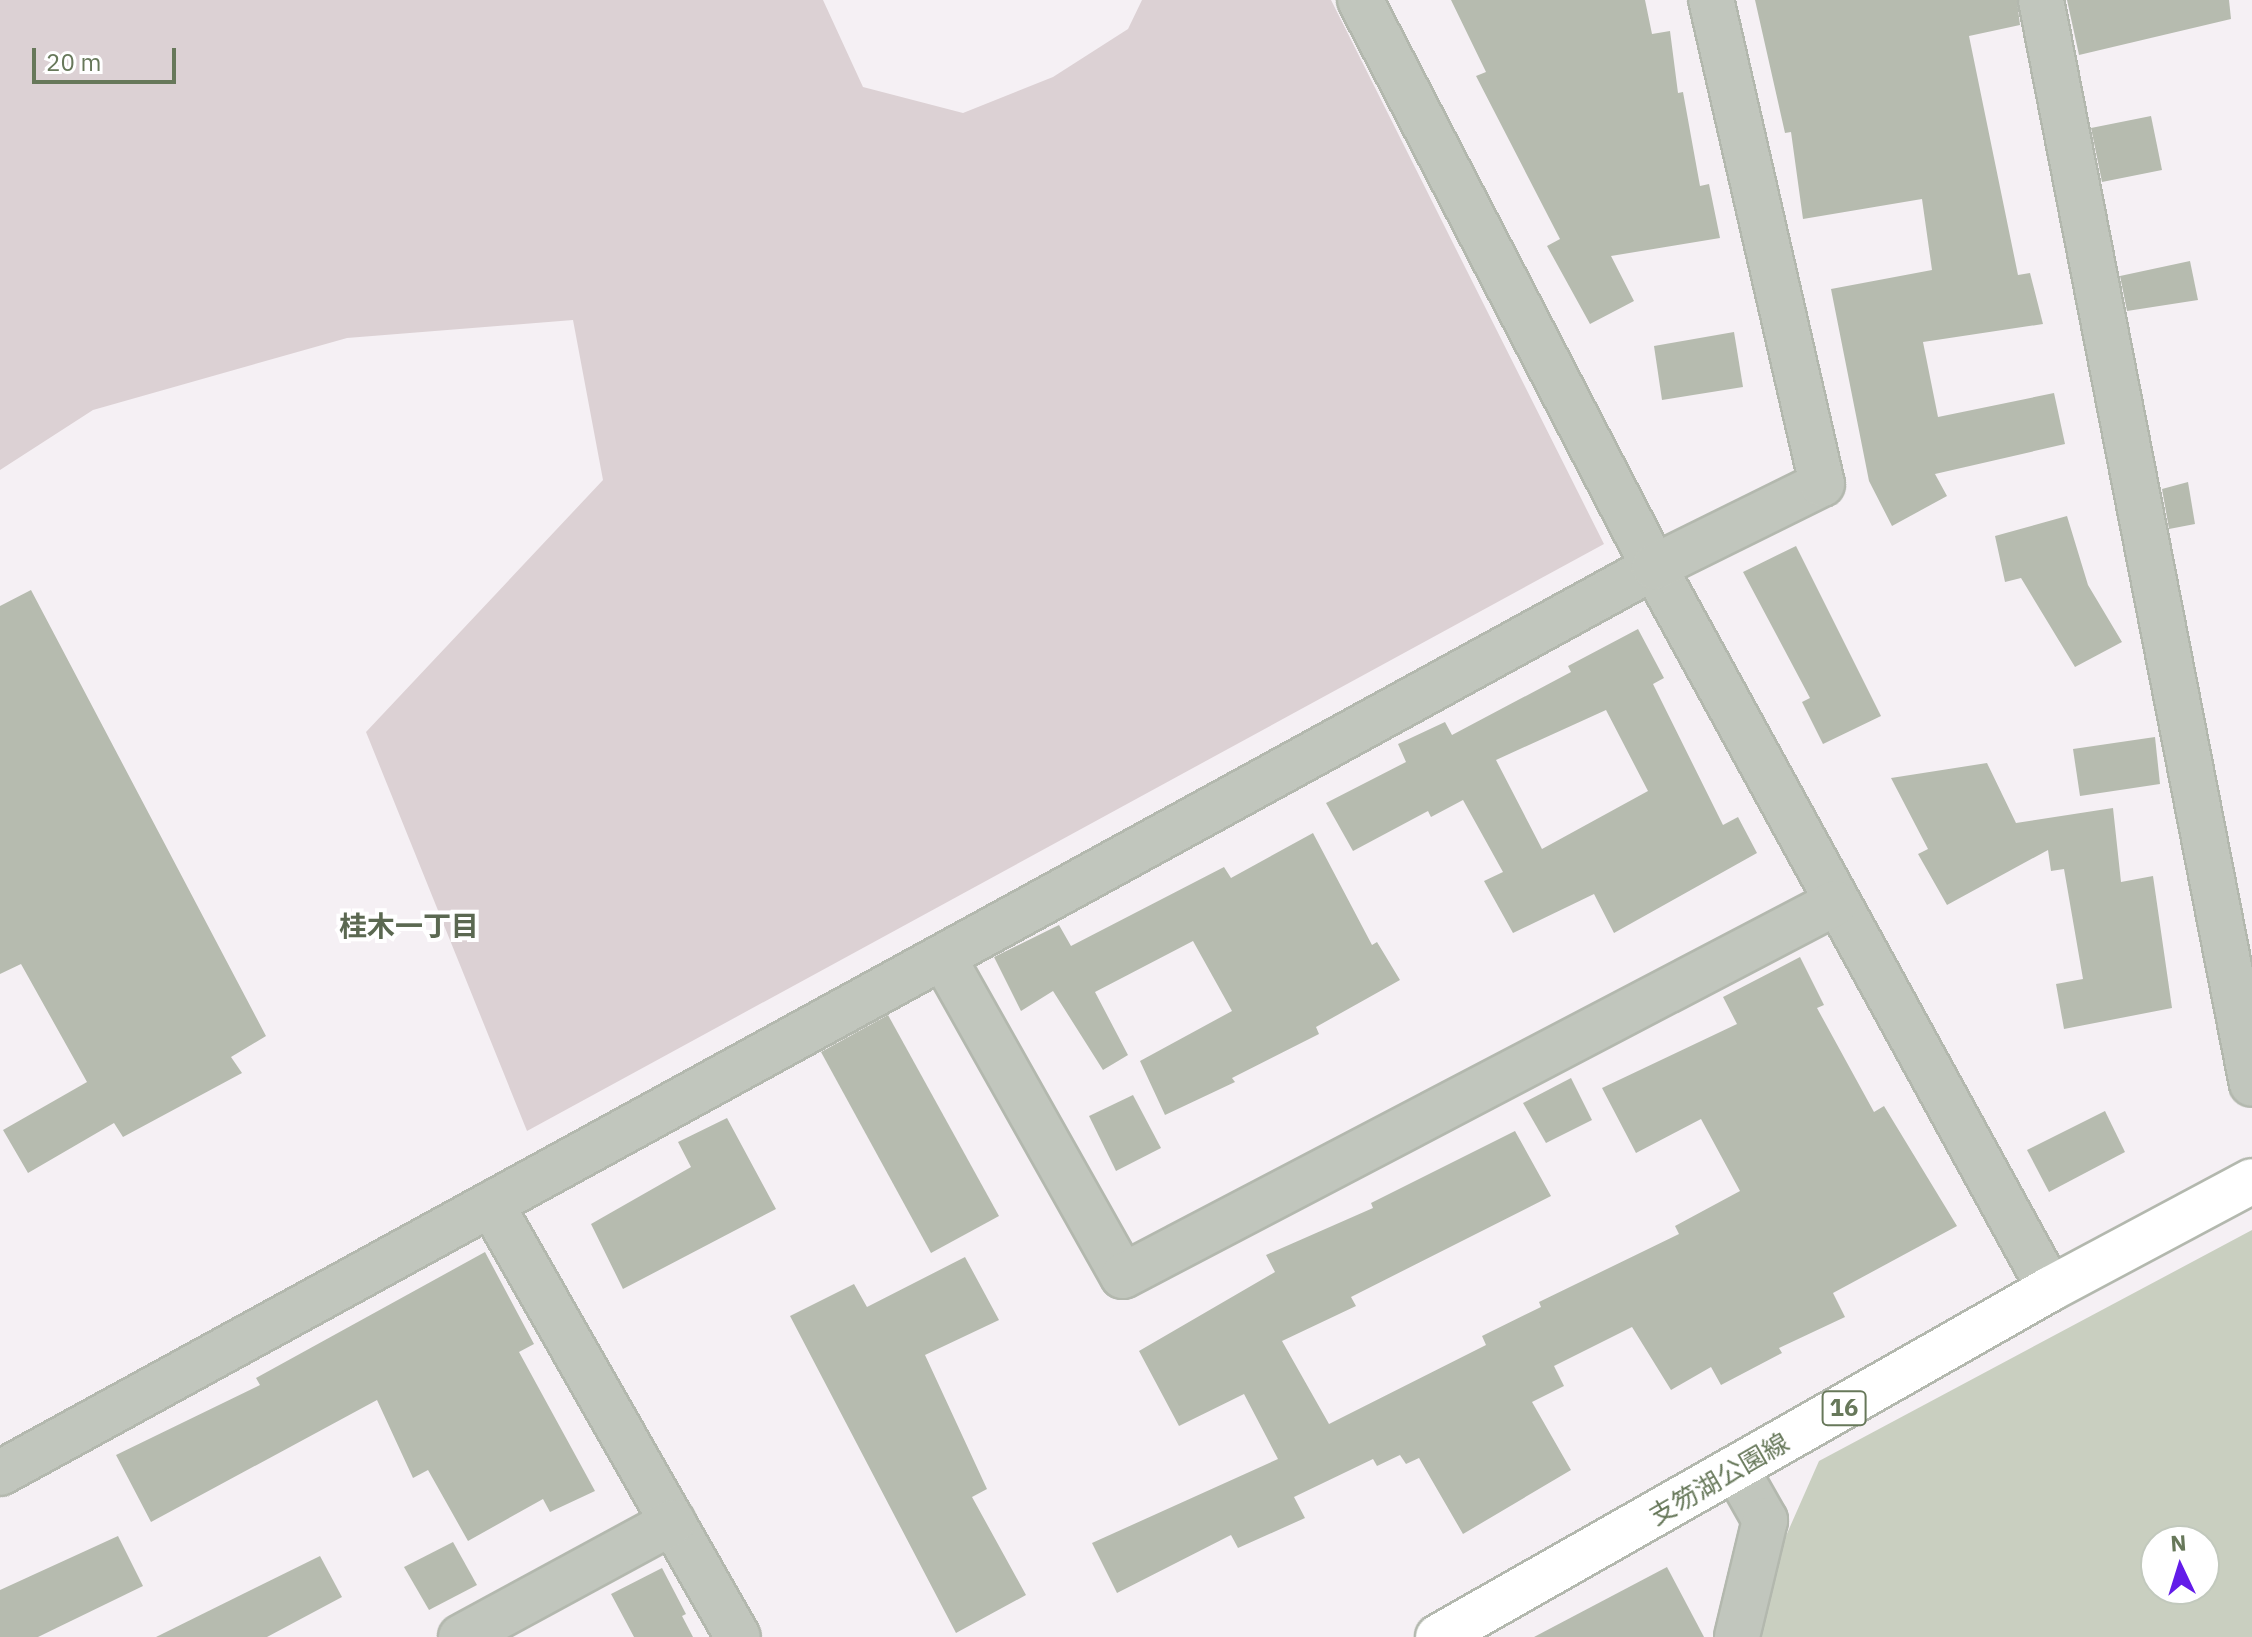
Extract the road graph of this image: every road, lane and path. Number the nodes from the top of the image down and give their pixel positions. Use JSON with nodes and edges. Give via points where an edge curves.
{"nodes":[{"id":1,"x":1360,"y":0,"type":"edge"},
{"id":2,"x":1711,"y":0,"type":"edge"},
{"id":3,"x":2041,"y":0,"type":"edge"},
{"id":4,"x":1654,"y":567,"type":"junction"},
{"id":5,"x":1835,"y":903,"type":"junction"},
{"id":6,"x":943,"y":957,"type":"junction"},
{"id":7,"x":2252,"y":1084,"type":"edge"},
{"id":8,"x":2252,"y":1181,"type":"edge"},
{"id":9,"x":491,"y":1204,"type":"junction"},
{"id":10,"x":2050,"y":1289,"type":"junction"},
{"id":11,"x":1736,"y":1469,"type":"junction"},
{"id":12,"x":0,"y":1473,"type":"edge"},
{"id":13,"x":673,"y":1522,"type":"junction"},
{"id":14,"x":461,"y":1637,"type":"edge"},
{"id":15,"x":738,"y":1637,"type":"edge"},
{"id":16,"x":1438,"y":1637,"type":"edge"},
{"id":17,"x":1737,"y":1637,"type":"edge"}],
"edges":[{"from":1,"to":4,"type":"street"},
{"from":2,"to":4,"type":"street","via":[[1822,484]]},
{"from":3,"to":7,"type":"street"},
{"from":4,"to":5,"type":"street"},
{"from":4,"to":6,"type":"street"},
{"from":5,"to":6,"type":"street","via":[[1123,1276]]},
{"from":5,"to":10,"type":"street"},
{"from":6,"to":9,"type":"street"},
{"from":8,"to":10,"type":"main road","name":"支笏湖公園線","number":"16"},
{"from":9,"to":12,"type":"street"},
{"from":9,"to":13,"type":"street"},
{"from":10,"to":11,"type":"main road","name":"支笏湖公園線","number":"16"},
{"from":11,"to":16,"type":"main road","name":"支笏湖公園線","number":"16"},
{"from":11,"to":17,"type":"street","via":[[1765,1520]]},
{"from":13,"to":14,"type":"street"},
{"from":13,"to":15,"type":"street"}]}
